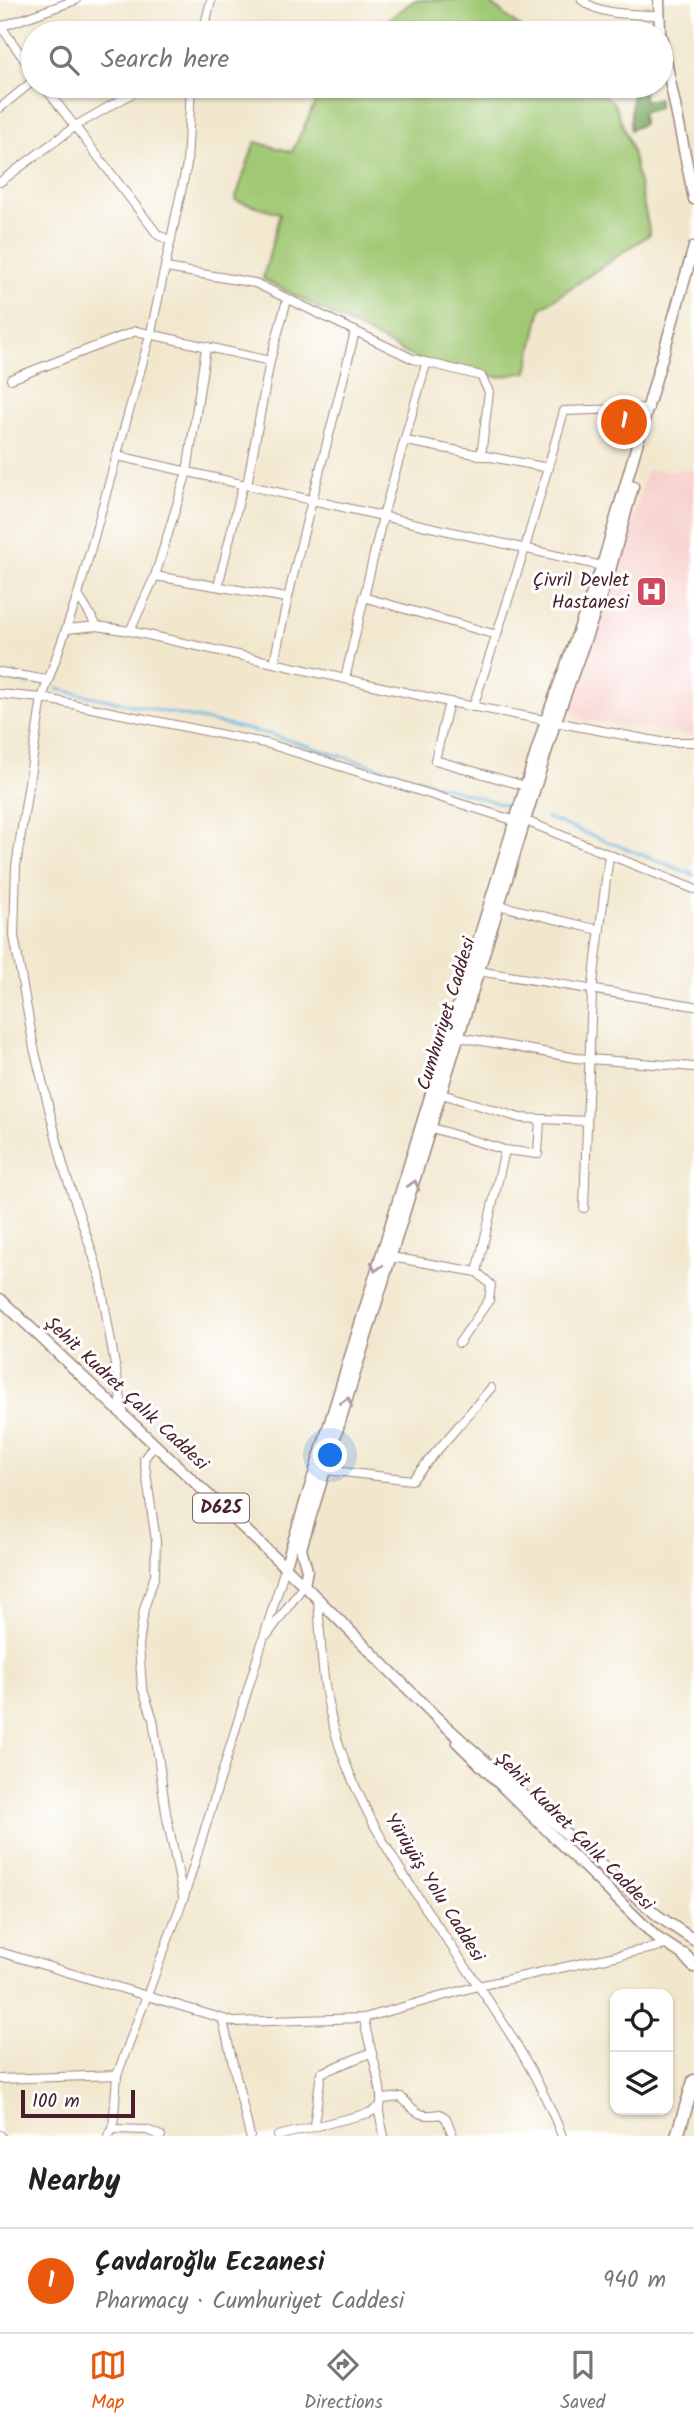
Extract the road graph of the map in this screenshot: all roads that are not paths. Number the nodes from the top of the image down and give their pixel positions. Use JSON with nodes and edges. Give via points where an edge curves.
{"nodes":[{"id":1,"x":76,"y":0,"type":"edge"},
{"id":2,"x":211,"y":0,"type":"edge"},
{"id":3,"x":582,"y":0,"type":"edge"},
{"id":4,"x":659,"y":0,"type":"edge"},
{"id":5,"x":657,"y":15,"type":"junction"},
{"id":6,"x":206,"y":21,"type":"edge"},
{"id":7,"x":658,"y":21,"type":"edge"},
{"id":8,"x":0,"y":26,"type":"edge"},
{"id":9,"x":21,"y":55,"type":"edge"},
{"id":10,"x":21,"y":91,"type":"edge"},
{"id":11,"x":673,"y":94,"type":"edge"},
{"id":12,"x":54,"y":98,"type":"edge"},
{"id":13,"x":124,"y":98,"type":"edge"},
{"id":14,"x":191,"y":98,"type":"edge"},
{"id":15,"x":0,"y":108,"type":"edge"},
{"id":16,"x":77,"y":125,"type":"junction"},
{"id":17,"x":0,"y":182,"type":"edge"},
{"id":18,"x":694,"y":199,"type":"edge"},
{"id":19,"x":171,"y":241,"type":"junction"},
{"id":20,"x":694,"y":247,"type":"edge"},
{"id":21,"x":166,"y":268,"type":"junction"},
{"id":22,"x":287,"y":300,"type":"junction"},
{"id":23,"x":355,"y":331,"type":"junction"},
{"id":24,"x":151,"y":332,"type":"junction"},
{"id":25,"x":206,"y":348,"type":"junction"},
{"id":26,"x":270,"y":361,"type":"junction"},
{"id":27,"x":426,"y":364,"type":"junction"},
{"id":28,"x":11,"y":379,"type":"dead end"},
{"id":29,"x":649,"y":408,"type":"junction"},
{"id":30,"x":405,"y":441,"type":"junction"},
{"id":31,"x":636,"y":455,"type":"junction"},
{"id":32,"x":118,"y":456,"type":"junction"},
{"id":33,"x":481,"y":456,"type":"junction"},
{"id":34,"x":549,"y":468,"type":"junction"},
{"id":35,"x":187,"y":472,"type":"junction"},
{"id":36,"x":245,"y":485,"type":"junction"},
{"id":37,"x":310,"y":500,"type":"junction"},
{"id":38,"x":383,"y":516,"type":"junction"},
{"id":39,"x":525,"y":548,"type":"junction"},
{"id":40,"x":602,"y":566,"type":"junction"},
{"id":41,"x":155,"y":576,"type":"junction"},
{"id":42,"x":218,"y":586,"type":"junction"},
{"id":43,"x":78,"y":595,"type":"junction"},
{"id":44,"x":363,"y":597,"type":"junction"},
{"id":45,"x":287,"y":598,"type":"junction"},
{"id":46,"x":97,"y":626,"type":"junction"},
{"id":47,"x":67,"y":629,"type":"junction"},
{"id":48,"x":130,"y":631,"type":"junction"},
{"id":49,"x":497,"y":635,"type":"junction"},
{"id":50,"x":274,"y":663,"type":"junction"},
{"id":51,"x":0,"y":672,"type":"edge"},
{"id":52,"x":345,"y":679,"type":"junction"},
{"id":53,"x":47,"y":680,"type":"junction"},
{"id":54,"x":0,"y":694,"type":"edge"},
{"id":55,"x":42,"y":698,"type":"junction"},
{"id":56,"x":449,"y":702,"type":"junction"},
{"id":57,"x":473,"y":707,"type":"junction"},
{"id":58,"x":551,"y":722,"type":"junction"},
{"id":59,"x":694,"y":742,"type":"edge"},
{"id":60,"x":525,"y":786,"type":"junction"},
{"id":61,"x":521,"y":821,"type":"junction"},
{"id":62,"x":609,"y":855,"type":"junction"},
{"id":63,"x":694,"y":889,"type":"edge"},
{"id":64,"x":498,"y":905,"type":"junction"},
{"id":65,"x":599,"y":930,"type":"junction"},
{"id":66,"x":478,"y":971,"type":"junction"},
{"id":67,"x":592,"y":992,"type":"junction"},
{"id":68,"x":694,"y":1006,"type":"edge"},
{"id":69,"x":454,"y":1036,"type":"junction"},
{"id":70,"x":590,"y":1059,"type":"junction"},
{"id":71,"x":694,"y":1066,"type":"edge"},
{"id":72,"x":442,"y":1094,"type":"junction"},
{"id":73,"x":540,"y":1119,"type":"junction"},
{"id":74,"x":586,"y":1121,"type":"junction"},
{"id":75,"x":432,"y":1128,"type":"junction"},
{"id":76,"x":505,"y":1150,"type":"junction"},
{"id":77,"x":583,"y":1208,"type":"dead end"},
{"id":78,"x":391,"y":1257,"type":"junction"},
{"id":79,"x":477,"y":1272,"type":"junction"},
{"id":80,"x":0,"y":1299,"type":"edge"},
{"id":81,"x":458,"y":1343,"type":"dead end"},
{"id":82,"x":491,"y":1388,"type":"dead end"},
{"id":83,"x":124,"y":1417,"type":"junction"},
{"id":84,"x":153,"y":1445,"type":"junction"},
{"id":85,"x":326,"y":1470,"type":"junction"},
{"id":86,"x":285,"y":1568,"type":"junction"},
{"id":87,"x":304,"y":1585,"type":"junction"},
{"id":88,"x":318,"y":1599,"type":"junction"},
{"id":89,"x":264,"y":1639,"type":"junction"},
{"id":90,"x":438,"y":1719,"type":"junction"},
{"id":91,"x":184,"y":1897,"type":"junction"},
{"id":92,"x":694,"y":1940,"type":"edge"},
{"id":93,"x":666,"y":1945,"type":"junction"},
{"id":94,"x":0,"y":1952,"type":"edge"},
{"id":95,"x":691,"y":1961,"type":"edge"},
{"id":96,"x":478,"y":1986,"type":"junction"},
{"id":97,"x":146,"y":1997,"type":"junction"},
{"id":98,"x":364,"y":2018,"type":"junction"},
{"id":99,"x":223,"y":2021,"type":"junction"},
{"id":100,"x":370,"y":2053,"type":"junction"},
{"id":101,"x":117,"y":2075,"type":"junction"},
{"id":102,"x":0,"y":2079,"type":"edge"},
{"id":103,"x":694,"y":2081,"type":"edge"},
{"id":104,"x":383,"y":2099,"type":"junction"},
{"id":105,"x":378,"y":2108,"type":"junction"},
{"id":106,"x":314,"y":2125,"type":"junction"},
{"id":107,"x":111,"y":2133,"type":"edge"},
{"id":108,"x":295,"y":2134,"type":"edge"},
{"id":109,"x":161,"y":2136,"type":"edge"},
{"id":110,"x":250,"y":2136,"type":"edge"},
{"id":111,"x":278,"y":2136,"type":"edge"},
{"id":112,"x":384,"y":2136,"type":"edge"},
{"id":113,"x":453,"y":2136,"type":"edge"},
{"id":114,"x":562,"y":2136,"type":"edge"},
{"id":115,"x":677,"y":2136,"type":"edge"}],
"edges":[{"from":1,"to":8,"type":"street"},
{"from":2,"to":6,"type":"street"},
{"from":3,"to":5,"type":"street","via":[[589,6],[626,14]]},
{"from":4,"to":5,"type":"main road"},
{"from":5,"to":7,"type":"main road"},
{"from":8,"to":9,"type":"street"},
{"from":10,"to":15,"type":"street"},
{"from":11,"to":18,"type":"main road"},
{"from":12,"to":16,"type":"street"},
{"from":13,"to":16,"type":"street"},
{"from":14,"to":19,"type":"street","via":[[190,147]]},
{"from":16,"to":17,"type":"street"},
{"from":16,"to":19,"type":"street","via":[[158,235]]},
{"from":19,"to":21,"type":"street"},
{"from":20,"to":29,"type":"main road","name":"Cumhuriyet Caddesi"},
{"from":21,"to":22,"type":"street","via":[[255,283]]},
{"from":21,"to":24,"type":"street"},
{"from":22,"to":23,"type":"street"},
{"from":22,"to":26,"type":"street"},
{"from":23,"to":27,"type":"street"},
{"from":23,"to":37,"type":"street"},
{"from":24,"to":25,"type":"street"},
{"from":24,"to":28,"type":"street","via":[[129,332]]},
{"from":24,"to":32,"type":"street"},
{"from":25,"to":26,"type":"street"},
{"from":25,"to":35,"type":"street"},
{"from":26,"to":36,"type":"street"},
{"from":27,"to":30,"type":"street"},
{"from":27,"to":33,"type":"street","via":[[486,381],[489,392]]},
{"from":29,"to":31,"type":"main road","name":"Cumhuriyet Caddesi"},
{"from":29,"to":34,"type":"street","via":[[564,411]]},
{"from":30,"to":33,"type":"street"},
{"from":30,"to":38,"type":"street"},
{"from":31,"to":40,"type":"main road","name":"Cumhuriyet Caddesi"},
{"from":31,"to":58,"type":"main road","name":"Cumhuriyet Caddesi","via":[[631,502],[615,556]]},
{"from":32,"to":35,"type":"street"},
{"from":32,"to":43,"type":"street"},
{"from":33,"to":34,"type":"street"},
{"from":34,"to":39,"type":"street"},
{"from":35,"to":36,"type":"street"},
{"from":35,"to":41,"type":"street"},
{"from":36,"to":37,"type":"street"},
{"from":36,"to":42,"type":"street"},
{"from":37,"to":38,"type":"street"},
{"from":37,"to":45,"type":"street"},
{"from":38,"to":39,"type":"street"},
{"from":38,"to":44,"type":"street"},
{"from":39,"to":40,"type":"street"},
{"from":39,"to":49,"type":"street"},
{"from":40,"to":58,"type":"main road","name":"Cumhuriyet Caddesi"},
{"from":41,"to":42,"type":"street"},
{"from":41,"to":48,"type":"street"},
{"from":42,"to":45,"type":"street"},
{"from":43,"to":46,"type":"street"},
{"from":43,"to":47,"type":"street"},
{"from":44,"to":49,"type":"street"},
{"from":44,"to":52,"type":"street"},
{"from":45,"to":50,"type":"street"},
{"from":46,"to":47,"type":"street"},
{"from":46,"to":48,"type":"street"},
{"from":47,"to":53,"type":"street"},
{"from":48,"to":50,"type":"street"},
{"from":49,"to":57,"type":"street"},
{"from":50,"to":52,"type":"street"},
{"from":51,"to":53,"type":"street"},
{"from":52,"to":56,"type":"street"},
{"from":53,"to":55,"type":"street"},
{"from":54,"to":55,"type":"street"},
{"from":55,"to":61,"type":"street","via":[[270,744]]},
{"from":55,"to":83,"type":"street","via":[[16,866],[13,936],[34,1048],[64,1168],[99,1273]]},
{"from":56,"to":57,"type":"street"},
{"from":56,"to":60,"type":"street","via":[[435,760]]},
{"from":57,"to":58,"type":"street"},
{"from":58,"to":59,"type":"street","via":[[661,742]]},
{"from":58,"to":60,"type":"main road","name":"Cumhuriyet Caddesi"},
{"from":58,"to":61,"type":"main road","name":"Cumhuriyet Caddesi"},
{"from":60,"to":61,"type":"main road","name":"Cumhuriyet Caddesi"},
{"from":61,"to":62,"type":"street"},
{"from":61,"to":64,"type":"main road","name":"Cumhuriyet Caddesi"},
{"from":61,"to":69,"type":"main road","name":"Cumhuriyet Caddesi"},
{"from":62,"to":63,"type":"street"},
{"from":62,"to":65,"type":"street"},
{"from":64,"to":65,"type":"street"},
{"from":64,"to":66,"type":"main road","name":"Cumhuriyet Caddesi"},
{"from":65,"to":67,"type":"street"},
{"from":66,"to":67,"type":"street"},
{"from":66,"to":69,"type":"main road","name":"Cumhuriyet Caddesi"},
{"from":67,"to":68,"type":"street"},
{"from":67,"to":70,"type":"street"},
{"from":69,"to":70,"type":"street"},
{"from":69,"to":72,"type":"main road","name":"Cumhuriyet Caddesi"},
{"from":69,"to":86,"type":"main road","name":"Cumhuriyet Caddesi","one_way":true},
{"from":70,"to":71,"type":"street"},
{"from":70,"to":74,"type":"street"},
{"from":72,"to":73,"type":"street","via":[[520,1118]]},
{"from":72,"to":75,"type":"main road","name":"Cumhuriyet Caddesi"},
{"from":73,"to":74,"type":"street"},
{"from":73,"to":76,"type":"street","via":[[538,1154]]},
{"from":74,"to":77,"type":"street"},
{"from":75,"to":76,"type":"street"},
{"from":78,"to":75,"type":"main road","name":"Cumhuriyet Caddesi","one_way":true},
{"from":76,"to":79,"type":"street"},
{"from":78,"to":79,"type":"street"},
{"from":85,"to":78,"type":"main road","name":"Cumhuriyet Caddesi","one_way":true},
{"from":79,"to":81,"type":"street","via":[[491,1285],[489,1300]]},
{"from":80,"to":83,"type":"main road","name":"Şehit Kudret Çalık Caddesi","number":"D625"},
{"from":82,"to":85,"type":"street","via":[[412,1480]]},
{"from":83,"to":84,"type":"main road","name":"Şehit Kudret Çalık Caddesi","number":"D625"},
{"from":84,"to":86,"type":"main road","name":"Şehit Kudret Çalık Caddesi","number":"D625"},
{"from":84,"to":91,"type":"street","via":[[144,1459],[156,1541],[155,1575],[139,1645],[142,1687],[153,1719]]},
{"from":85,"to":87,"type":"main road","name":"Cumhuriyet Caddesi","via":[[301,1548],[307,1570]]},
{"from":86,"to":87,"type":"main road","name":"Şehit Kudret Çalık Caddesi","number":"D625"},
{"from":86,"to":89,"type":"street"},
{"from":87,"to":88,"type":"main road","name":"Şehit Kudret Çalık Caddesi","number":"D625"},
{"from":87,"to":89,"type":"street"},
{"from":88,"to":90,"type":"main road","name":"Şehit Kudret Çalık Caddesi","number":"D625"},
{"from":88,"to":96,"type":"street","name":"Yürüyüş Yolu Caddesi","via":[[324,1681],[336,1736],[379,1835]]},
{"from":89,"to":91,"type":"street"},
{"from":90,"to":92,"type":"main road","name":"Şehit Kudret Çalık Caddesi","number":"D625","via":[[650,1909]]},
{"from":90,"to":93,"type":"main road","name":"Şehit Kudret Çalık Caddesi","number":"D625","via":[[451,1737]]},
{"from":91,"to":97,"type":"street"},
{"from":93,"to":95,"type":"main road","name":"Şehit Kudret Çalık Caddesi","number":"D625"},
{"from":93,"to":96,"type":"street"},
{"from":94,"to":97,"type":"street"},
{"from":96,"to":98,"type":"street"},
{"from":96,"to":114,"type":"street","name":"Yürüyüş Yolu Caddesi","via":[[528,2063]]},
{"from":97,"to":99,"type":"street"},
{"from":97,"to":101,"type":"street"},
{"from":98,"to":99,"type":"street"},
{"from":98,"to":100,"type":"street"},
{"from":99,"to":110,"type":"street"},
{"from":100,"to":104,"type":"street"},
{"from":100,"to":106,"type":"street","via":[[321,2073]]},
{"from":101,"to":102,"type":"street"},
{"from":101,"to":107,"type":"street"},
{"from":103,"to":115,"type":"highway"},
{"from":104,"to":105,"type":"street"},
{"from":104,"to":113,"type":"street","via":[[401,2097],[422,2117],[440,2114]]},
{"from":105,"to":106,"type":"street"},
{"from":105,"to":112,"type":"street"},
{"from":106,"to":108,"type":"street"},
{"from":107,"to":109,"type":"street","via":[[147,2130]]},
{"from":108,"to":111,"type":"street"}]}
